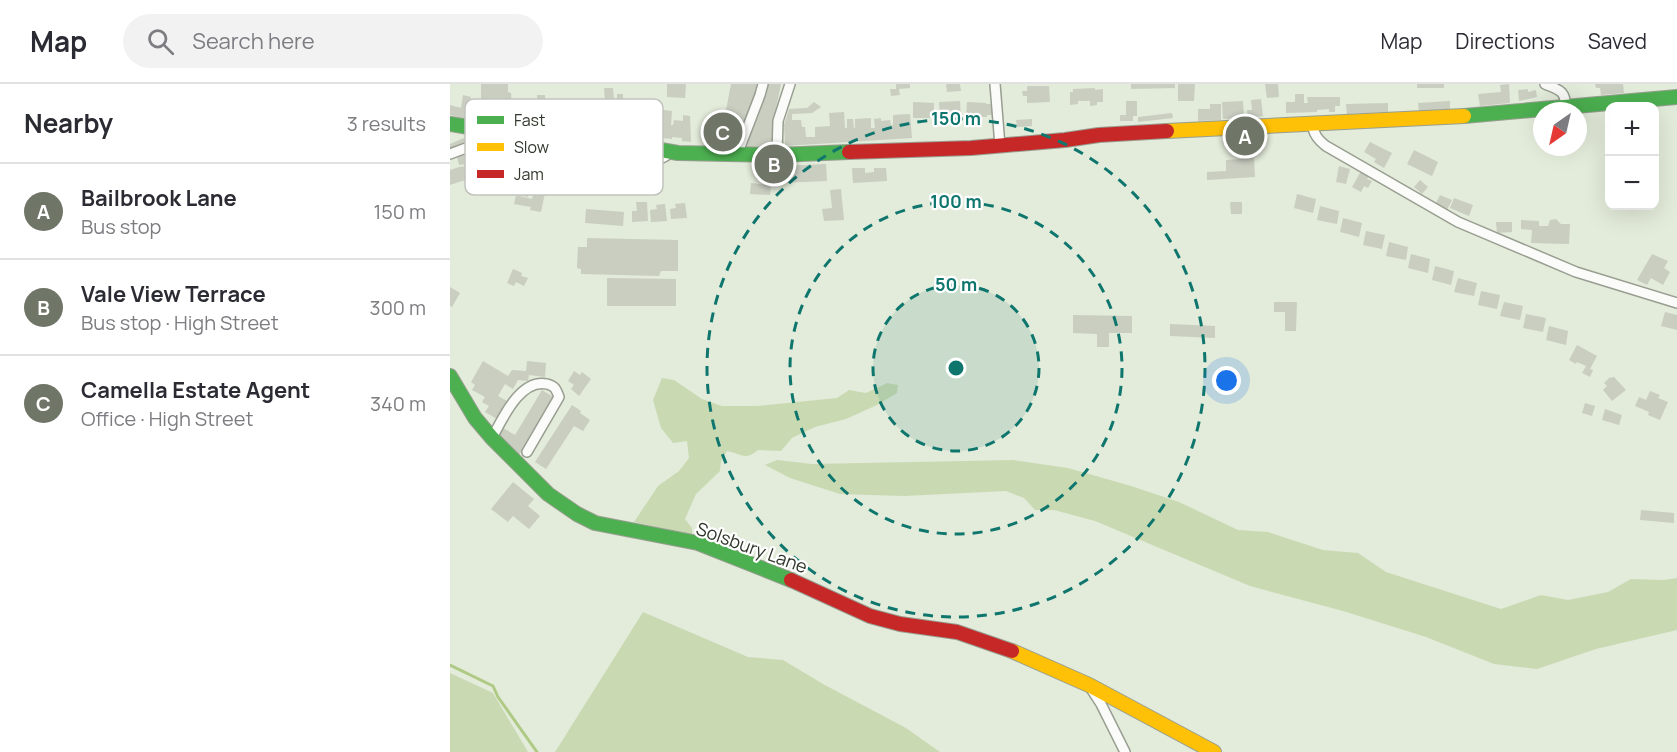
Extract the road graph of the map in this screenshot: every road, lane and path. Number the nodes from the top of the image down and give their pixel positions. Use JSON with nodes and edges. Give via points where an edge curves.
{"nodes":[{"id":1,"x":763,"y":84,"type":"edge"},
{"id":2,"x":790,"y":84,"type":"edge"},
{"id":3,"x":995,"y":84,"type":"edge"},
{"id":4,"x":1545,"y":84,"type":"edge"},
{"id":5,"x":1677,"y":97,"type":"edge"},
{"id":6,"x":1566,"y":102,"type":"edge"},
{"id":7,"x":1587,"y":104,"type":"edge"},
{"id":8,"x":1533,"y":109,"type":"edge"},
{"id":9,"x":450,"y":124,"type":"edge"},
{"id":10,"x":1312,"y":124,"type":"junction"},
{"id":11,"x":465,"y":127,"type":"edge"},
{"id":12,"x":1000,"y":146,"type":"junction"},
{"id":13,"x":465,"y":148,"type":"edge"},
{"id":14,"x":665,"y":151,"type":"joint"},
{"id":15,"x":450,"y":154,"type":"edge"},
{"id":16,"x":737,"y":154,"type":"junction"},
{"id":17,"x":777,"y":155,"type":"junction"},
{"id":18,"x":663,"y":158,"type":"edge"},
{"id":19,"x":1677,"y":303,"type":"edge"},
{"id":20,"x":450,"y":376,"type":"edge"},
{"id":21,"x":492,"y":438,"type":"junction"},
{"id":22,"x":527,"y":452,"type":"dead end"},
{"id":23,"x":1089,"y":685,"type":"junction"},
{"id":24,"x":1125,"y":752,"type":"edge"},
{"id":25,"x":1214,"y":752,"type":"edge"}],
"edges":[{"from":1,"to":16,"type":"street"},
{"from":2,"to":17,"type":"street","via":[[778,121]]},
{"from":3,"to":12,"type":"street"},
{"from":4,"to":6,"type":"street","via":[[1562,93]]},
{"from":5,"to":7,"type":"street"},
{"from":8,"to":10,"type":"street"},
{"from":9,"to":11,"type":"street"},
{"from":10,"to":12,"type":"street","via":[[1100,135]]},
{"from":10,"to":19,"type":"street","via":[[1314,134],[1326,146],[1458,222],[1576,273]]},
{"from":12,"to":17,"type":"street"},
{"from":13,"to":15,"type":"street"},
{"from":14,"to":16,"type":"street"},
{"from":14,"to":18,"type":"street"},
{"from":16,"to":17,"type":"street"},
{"from":20,"to":21,"type":"street","name":"Solsbury Lane"},
{"from":21,"to":22,"type":"street","via":[[520,393],[540,382],[551,385],[559,397]]},
{"from":21,"to":23,"type":"street","name":"Solsbury Lane","via":[[548,494],[596,523],[698,543],[870,616],[957,632]]},
{"from":23,"to":24,"type":"street"},
{"from":23,"to":25,"type":"street","name":"Solsbury Lane"}]}
